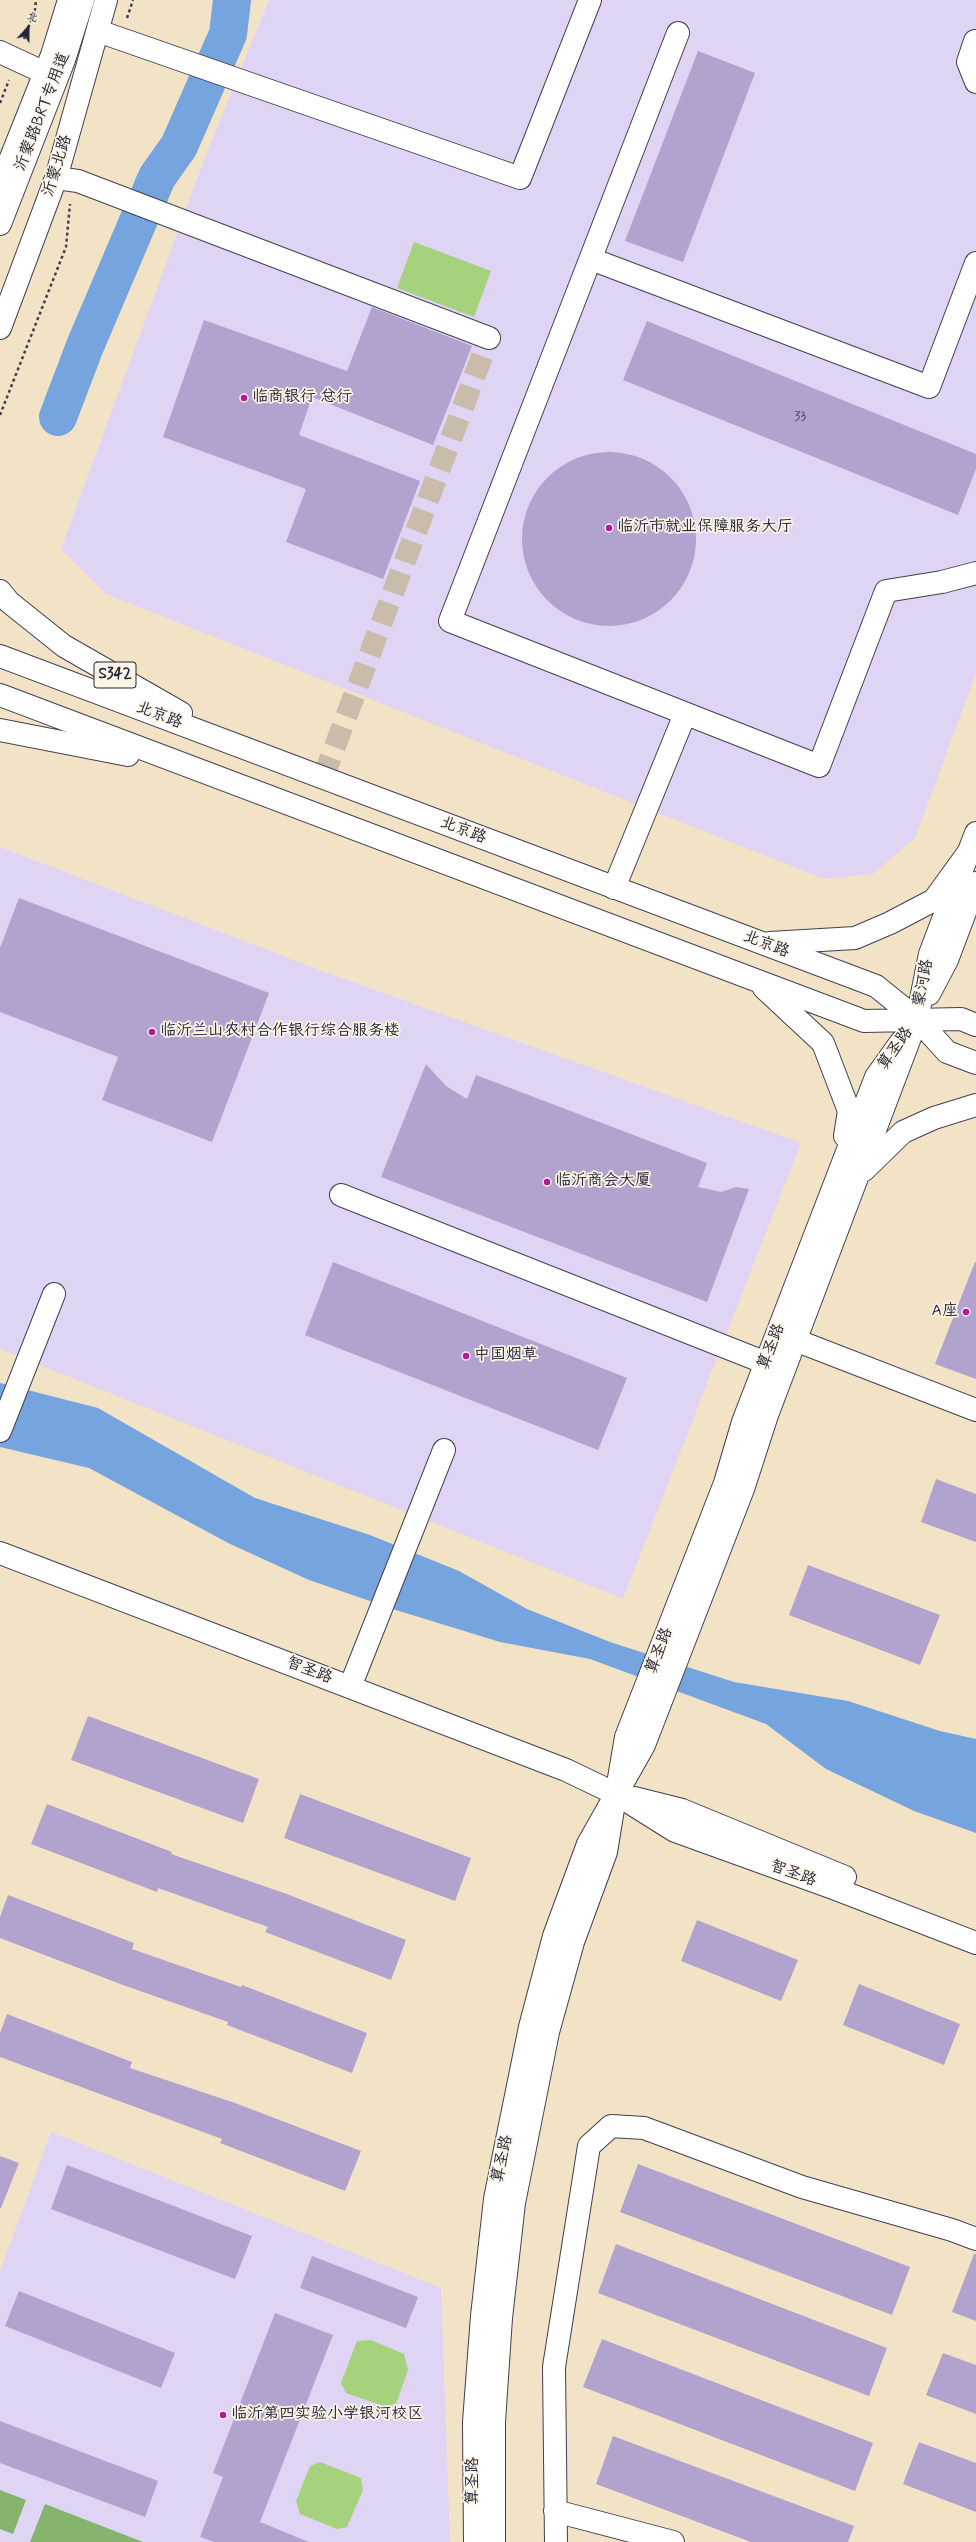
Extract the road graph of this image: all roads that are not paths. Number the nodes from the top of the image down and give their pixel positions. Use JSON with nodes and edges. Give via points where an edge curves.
{"nodes":[{"id":1,"x":69,"y":0,"type":"edge"},
{"id":2,"x":83,"y":0,"type":"edge"},
{"id":3,"x":106,"y":0,"type":"edge"},
{"id":4,"x":590,"y":0,"type":"edge"},
{"id":5,"x":98,"y":31,"type":"junction"},
{"id":6,"x":678,"y":33,"type":"dead end"},
{"id":7,"x":975,"y":42,"type":"edge"},
{"id":8,"x":0,"y":52,"type":"edge"},
{"id":9,"x":45,"y":73,"type":"junction"},
{"id":10,"x":976,"y":82,"type":"edge"},
{"id":11,"x":56,"y":178,"type":"junction"},
{"id":12,"x":0,"y":185,"type":"edge"},
{"id":13,"x":0,"y":224,"type":"edge"},
{"id":14,"x":591,"y":259,"type":"junction"},
{"id":15,"x":976,"y":262,"type":"edge"},
{"id":16,"x":0,"y":328,"type":"edge"},
{"id":17,"x":489,"y":338,"type":"dead end"},
{"id":18,"x":976,"y":573,"type":"edge"},
{"id":19,"x":0,"y":591,"type":"edge"},
{"id":20,"x":0,"y":656,"type":"edge"},
{"id":21,"x":0,"y":695,"type":"edge"},
{"id":22,"x":685,"y":714,"type":"junction"},
{"id":23,"x":0,"y":730,"type":"edge"},
{"id":24,"x":239,"y":746,"type":"junction"},
{"id":25,"x":194,"y":768,"type":"junction"},
{"id":26,"x":976,"y":832,"type":"edge"},
{"id":27,"x":968,"y":853,"type":"junction"},
{"id":28,"x":976,"y":883,"type":"edge"},
{"id":29,"x":614,"y":888,"type":"junction"},
{"id":30,"x":764,"y":944,"type":"junction"},
{"id":31,"x":755,"y":980,"type":"junction"},
{"id":32,"x":917,"y":1018,"type":"junction"},
{"id":33,"x":976,"y":1025,"type":"edge"},
{"id":34,"x":976,"y":1064,"type":"edge"},
{"id":35,"x":976,"y":1105,"type":"edge"},
{"id":36,"x":849,"y":1173,"type":"junction"},
{"id":37,"x":342,"y":1195,"type":"dead end"},
{"id":38,"x":54,"y":1294,"type":"dead end"},
{"id":39,"x":796,"y":1340,"type":"junction"},
{"id":40,"x":766,"y":1363,"type":"junction"},
{"id":41,"x":976,"y":1410,"type":"edge"},
{"id":42,"x":0,"y":1431,"type":"edge"},
{"id":43,"x":444,"y":1450,"type":"dead end"},
{"id":44,"x":0,"y":1553,"type":"edge"},
{"id":45,"x":0,"y":1568,"type":"edge"},
{"id":46,"x":674,"y":1640,"type":"junction"},
{"id":47,"x":350,"y":1687,"type":"junction"},
{"id":48,"x":616,"y":1794,"type":"junction"},
{"id":49,"x":976,"y":1928,"type":"edge"},
{"id":50,"x":976,"y":1943,"type":"edge"},
{"id":51,"x":976,"y":2239,"type":"edge"},
{"id":52,"x":555,"y":2512,"type":"junction"},
{"id":53,"x":475,"y":2542,"type":"edge"},
{"id":54,"x":494,"y":2542,"type":"edge"},
{"id":55,"x":556,"y":2542,"type":"edge"},
{"id":56,"x":673,"y":2542,"type":"edge"}],
"edges":[{"from":1,"to":9,"type":"main road"},
{"from":2,"to":13,"type":"main road","name":"沂蒙路BRT专用道","via":[[64,60]]},
{"from":3,"to":5,"type":"main road","name":"沂蒙北路"},
{"from":4,"to":5,"type":"main road","via":[[520,178]]},
{"from":5,"to":11,"type":"main road","name":"沂蒙北路"},
{"from":6,"to":14,"type":"main road"},
{"from":7,"to":10,"type":"main road","via":[[968,62]]},
{"from":8,"to":9,"type":"main road"},
{"from":9,"to":12,"type":"main road"},
{"from":11,"to":16,"type":"main road","name":"沂蒙北路"},
{"from":11,"to":17,"type":"main road","via":[[78,181]]},
{"from":14,"to":15,"type":"main road","via":[[929,387]]},
{"from":14,"to":22,"type":"main road","via":[[450,621]]},
{"from":18,"to":22,"type":"main road","via":[[942,582],[886,591],[819,766]]},
{"from":19,"to":24,"type":"main road","number":"S342","via":[[9,602],[64,646]]},
{"from":20,"to":24,"type":"main road","name":"北京路"},
{"from":21,"to":25,"type":"main road"},
{"from":22,"to":29,"type":"main road"},
{"from":23,"to":25,"type":"main road"},
{"from":24,"to":29,"type":"main road","name":"北京路"},
{"from":25,"to":31,"type":"main road"},
{"from":26,"to":27,"type":"main road","name":"蒙河路"},
{"from":27,"to":30,"type":"main road","via":[[934,900],[890,923],[856,938]]},
{"from":27,"to":32,"type":"main road","name":"蒙河路","via":[[930,954]]},
{"from":28,"to":32,"type":"main road","name":"蒙河路","via":[[946,960]]},
{"from":29,"to":30,"type":"main road","name":"北京路"},
{"from":30,"to":32,"type":"main road","name":"北京路","via":[[876,986]]},
{"from":31,"to":32,"type":"main road","via":[[864,1021]]},
{"from":31,"to":36,"type":"main road","via":[[823,1043],[849,1112]]},
{"from":32,"to":33,"type":"main road","via":[[961,1019]]},
{"from":32,"to":34,"type":"main road","name":"北京路","via":[[947,1052]]},
{"from":32,"to":36,"type":"main road","name":"算圣路"},
{"from":35,"to":36,"type":"main road","via":[[934,1118],[903,1132]]},
{"from":36,"to":39,"type":"main road","name":"算圣路"},
{"from":36,"to":40,"type":"main road","name":"算圣路"},
{"from":37,"to":40,"type":"main road"},
{"from":38,"to":42,"type":"main road"},
{"from":39,"to":41,"type":"main road"},
{"from":39,"to":46,"type":"main road","name":"算圣路","via":[[767,1415],[743,1490]]},
{"from":40,"to":46,"type":"main road","name":"算圣路","via":[[743,1422]]},
{"from":43,"to":47,"type":"main road"},
{"from":44,"to":47,"type":"main road","name":"智圣路"},
{"from":45,"to":48,"type":"main road","name":"智圣路","via":[[525,1771],[560,1782]]},
{"from":46,"to":48,"type":"main road","name":"算圣路","via":[[650,1702],[644,1745]]},
{"from":47,"to":48,"type":"main road","name":"智圣路","via":[[566,1770]]},
{"from":48,"to":49,"type":"main road","name":"智圣路","via":[[682,1810]]},
{"from":48,"to":50,"type":"main road","name":"智圣路","via":[[675,1831]]},
{"from":48,"to":53,"type":"main road","name":"算圣路","via":[[588,1844],[554,1936],[530,2027],[495,2199],[474,2422]]},
{"from":48,"to":54,"type":"main road","name":"算圣路","via":[[606,1852],[573,1942],[548,2032],[514,2203],[501,2318],[494,2422]]},
{"from":51,"to":52,"type":"main road","via":[[802,2187],[644,2128],[611,2126],[589,2146],[554,2367]]},
{"from":52,"to":55,"type":"main road"},
{"from":52,"to":56,"type":"main road"}]}
